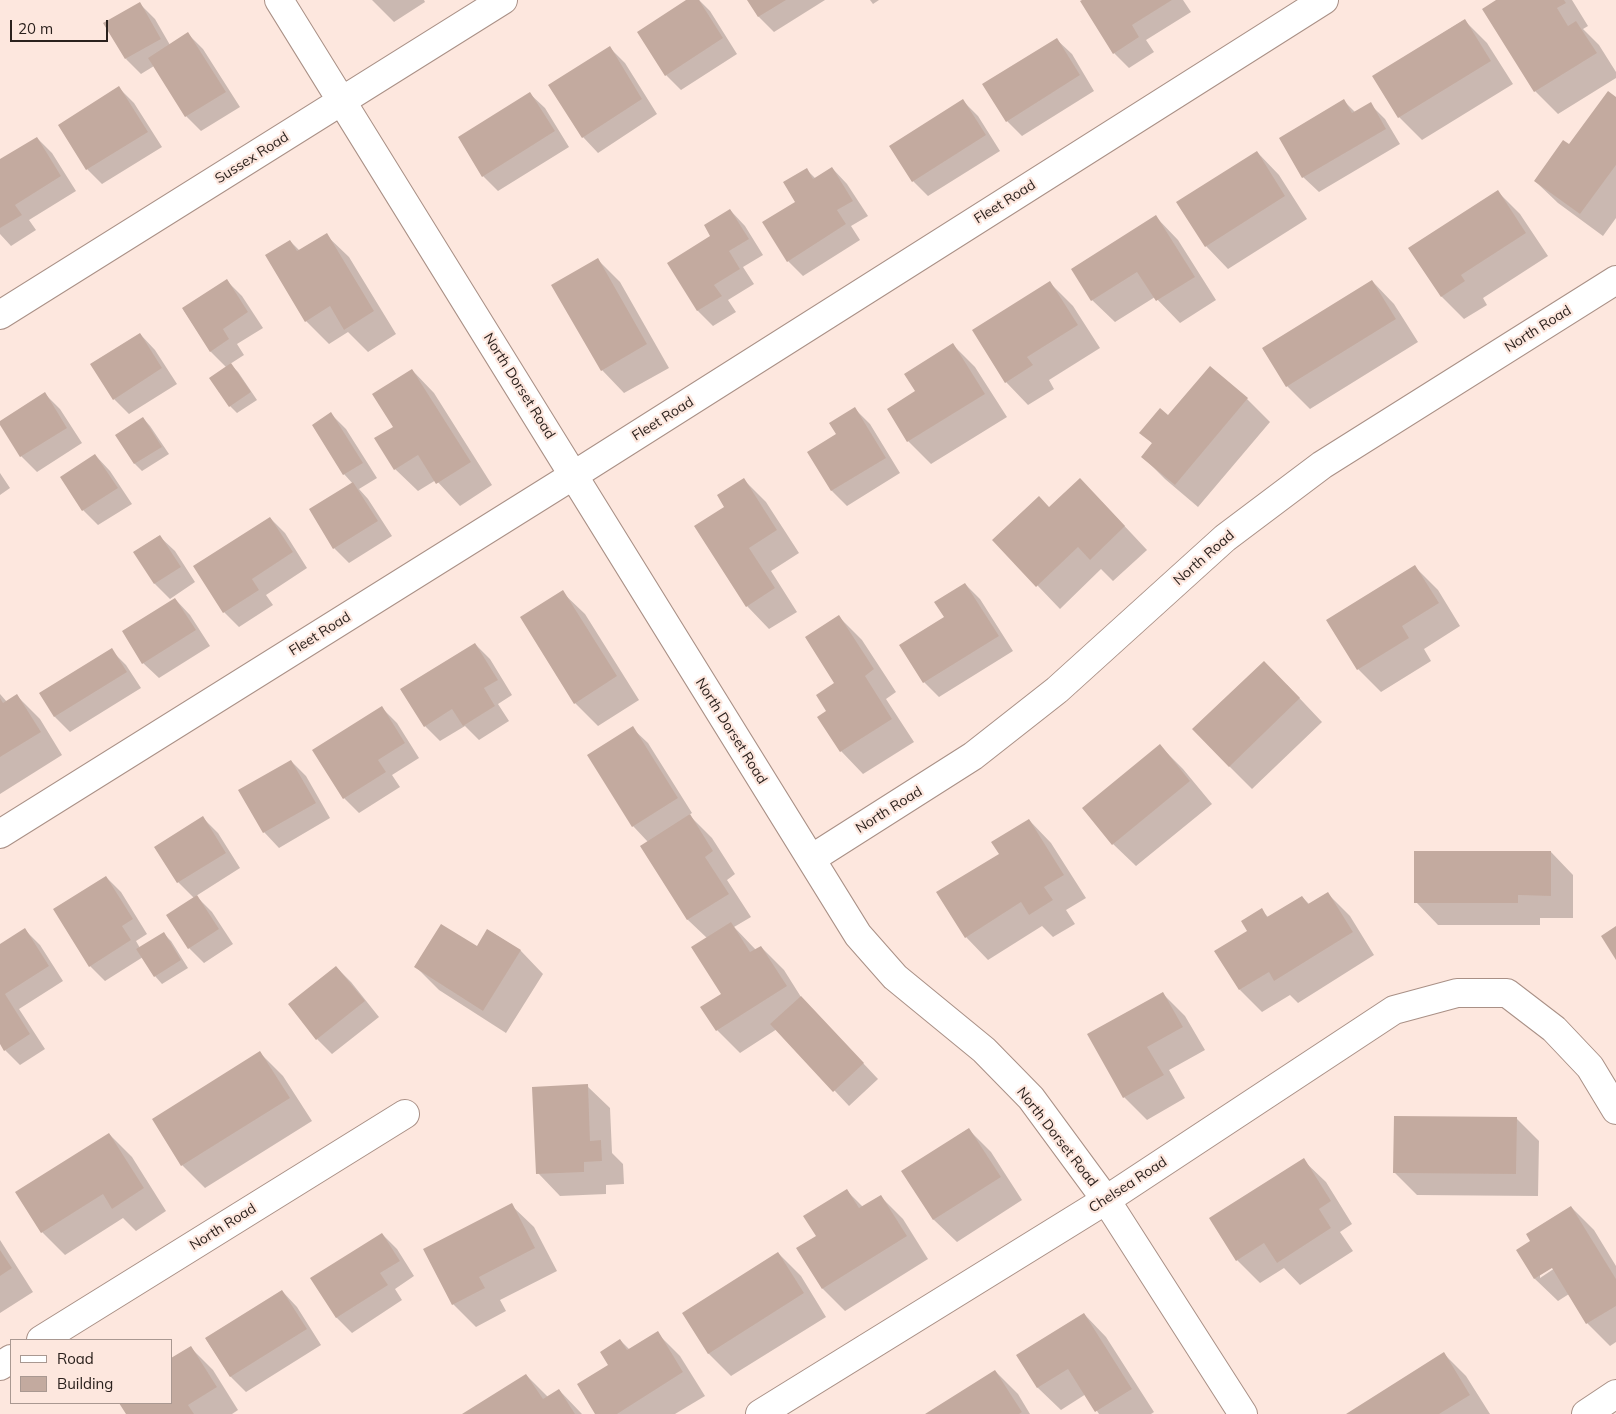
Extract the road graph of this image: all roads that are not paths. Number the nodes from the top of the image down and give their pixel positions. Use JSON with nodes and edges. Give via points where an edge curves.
{"nodes":[{"id":1,"x":279,"y":0,"type":"edge"},
{"id":2,"x":503,"y":0,"type":"edge"},
{"id":3,"x":1324,"y":0,"type":"edge"},
{"id":4,"x":342,"y":102,"type":"junction"},
{"id":5,"x":1616,"y":280,"type":"edge"},
{"id":6,"x":0,"y":315,"type":"edge"},
{"id":7,"x":574,"y":475,"type":"junction"},
{"id":8,"x":0,"y":834,"type":"edge"},
{"id":9,"x":811,"y":859,"type":"junction"},
{"id":10,"x":1616,"y":1110,"type":"edge"},
{"id":11,"x":405,"y":1114,"type":"dead end"},
{"id":12,"x":1106,"y":1200,"type":"junction"},
{"id":13,"x":43,"y":1339,"type":"edge"},
{"id":14,"x":1616,"y":1394,"type":"edge"},
{"id":15,"x":760,"y":1414,"type":"edge"},
{"id":16,"x":1243,"y":1414,"type":"edge"},
{"id":17,"x":1586,"y":1414,"type":"edge"}],
"edges":[{"from":1,"to":4,"type":"street","name":"North Dorset Road"},
{"from":2,"to":4,"type":"street","name":"Sussex Road"},
{"from":3,"to":7,"type":"street","name":"Fleet Road"},
{"from":4,"to":6,"type":"street","name":"Sussex Road"},
{"from":4,"to":7,"type":"street","name":"North Dorset Road"},
{"from":5,"to":9,"type":"street","name":"North Road","via":[[1322,466],[1225,538],[1058,690],[973,756]]},
{"from":7,"to":8,"type":"street","name":"Fleet Road"},
{"from":7,"to":9,"type":"street","name":"North Dorset Road"},
{"from":9,"to":12,"type":"street","name":"North Dorset Road","via":[[864,942],[895,977],[984,1050],[1031,1098]]},
{"from":10,"to":12,"type":"street","name":"Chelsea Road","via":[[1590,1067],[1554,1030],[1507,993],[1456,993],[1394,1010]]},
{"from":11,"to":13,"type":"street","name":"North Road"},
{"from":12,"to":15,"type":"street","name":"Chelsea Road"},
{"from":12,"to":16,"type":"street","name":"North Dorset Road"},
{"from":14,"to":17,"type":"street"}]}
